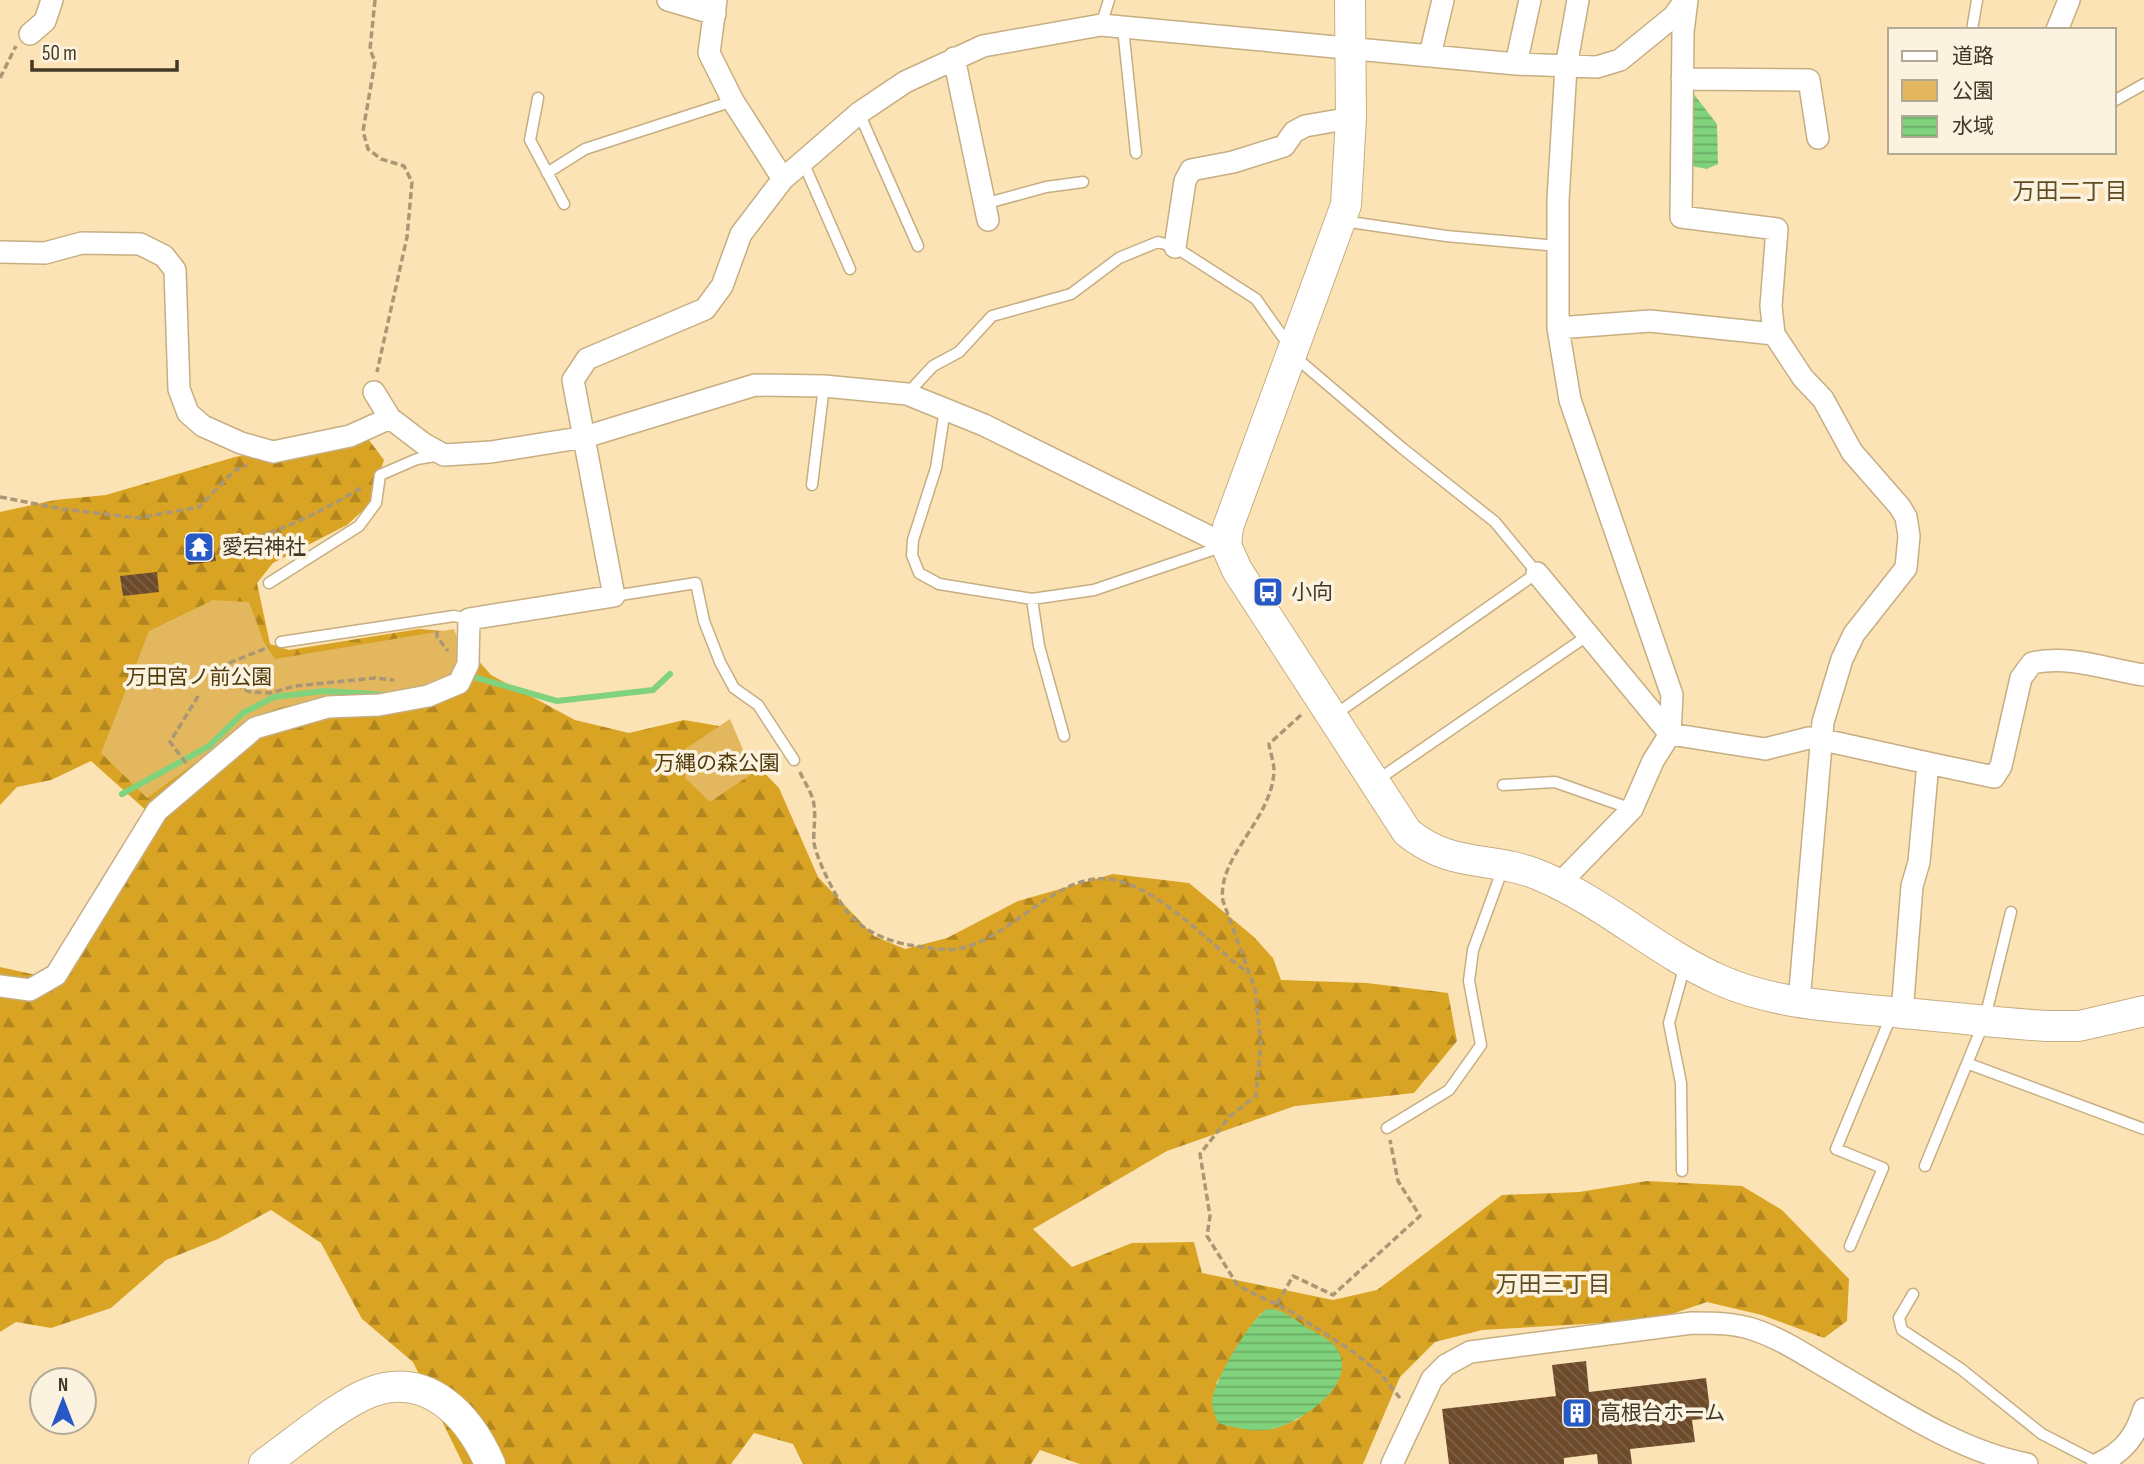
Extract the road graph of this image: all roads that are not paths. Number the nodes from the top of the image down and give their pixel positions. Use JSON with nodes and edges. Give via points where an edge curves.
{"nodes":[{"id":1,"x":668,"y":0,"type":"edge"},
{"id":2,"x":1109,"y":0,"type":"edge"},
{"id":3,"x":1350,"y":0,"type":"edge"},
{"id":4,"x":1443,"y":0,"type":"edge"},
{"id":5,"x":1530,"y":0,"type":"edge"},
{"id":6,"x":1578,"y":0,"type":"edge"},
{"id":7,"x":1686,"y":0,"type":"edge"},
{"id":8,"x":1978,"y":0,"type":"edge"},
{"id":9,"x":2069,"y":0,"type":"edge"},
{"id":10,"x":45,"y":2,"type":"edge"},
{"id":11,"x":716,"y":7,"type":"edge"},
{"id":12,"x":1101,"y":25,"type":"junction"},
{"id":13,"x":1123,"y":28,"type":"junction"},
{"id":14,"x":1972,"y":28,"type":"edge"},
{"id":15,"x":2058,"y":28,"type":"edge"},
{"id":16,"x":30,"y":34,"type":"road end"},
{"id":17,"x":1350,"y":46,"type":"junction"},
{"id":18,"x":1430,"y":55,"type":"junction"},
{"id":19,"x":954,"y":58,"type":"junction"},
{"id":20,"x":1516,"y":64,"type":"junction"},
{"id":21,"x":1566,"y":67,"type":"junction"},
{"id":22,"x":1682,"y":79,"type":"junction"},
{"id":23,"x":2144,"y":84,"type":"edge"},
{"id":24,"x":538,"y":99,"type":"dead end"},
{"id":25,"x":2116,"y":100,"type":"edge"},
{"id":26,"x":733,"y":101,"type":"junction"},
{"id":27,"x":859,"y":113,"type":"junction"},
{"id":28,"x":1351,"y":118,"type":"junction"},
{"id":29,"x":1818,"y":138,"type":"dead end"},
{"id":30,"x":1136,"y":153,"type":"dead end"},
{"id":31,"x":803,"y":162,"type":"junction"},
{"id":32,"x":547,"y":173,"type":"junction"},
{"id":33,"x":783,"y":179,"type":"junction"},
{"id":34,"x":1083,"y":182,"type":"dead end"},
{"id":35,"x":564,"y":204,"type":"dead end"},
{"id":36,"x":986,"y":212,"type":"joint"},
{"id":37,"x":1340,"y":221,"type":"junction"},
{"id":38,"x":918,"y":246,"type":"dead end"},
{"id":39,"x":1558,"y":246,"type":"junction"},
{"id":40,"x":1175,"y":247,"type":"junction"},
{"id":41,"x":0,"y":252,"type":"edge"},
{"id":42,"x":850,"y":269,"type":"dead end"},
{"id":43,"x":1558,"y":328,"type":"junction"},
{"id":44,"x":1774,"y":334,"type":"junction"},
{"id":45,"x":1292,"y":352,"type":"junction"},
{"id":46,"x":824,"y":386,"type":"junction"},
{"id":47,"x":374,"y":392,"type":"road end"},
{"id":48,"x":907,"y":394,"type":"junction"},
{"id":49,"x":945,"y":409,"type":"junction"},
{"id":50,"x":390,"y":418,"type":"junction"},
{"id":51,"x":585,"y":437,"type":"junction"},
{"id":52,"x":444,"y":455,"type":"junction"},
{"id":53,"x":812,"y":485,"type":"dead end"},
{"id":54,"x":1226,"y":545,"type":"junction"},
{"id":55,"x":1537,"y":573,"type":"junction"},
{"id":56,"x":269,"y":583,"type":"dead end"},
{"id":57,"x":614,"y":596,"type":"junction"},
{"id":58,"x":1032,"y":599,"type":"junction"},
{"id":59,"x":470,"y":618,"type":"junction"},
{"id":60,"x":1587,"y":636,"type":"junction"},
{"id":61,"x":281,"y":642,"type":"road end"},
{"id":62,"x":2144,"y":675,"type":"edge"},
{"id":63,"x":1324,"y":708,"type":"junction"},
{"id":64,"x":1671,"y":734,"type":"junction"},
{"id":65,"x":1064,"y":736,"type":"dead end"},
{"id":66,"x":1819,"y":739,"type":"junction"},
{"id":67,"x":794,"y":760,"type":"road end"},
{"id":68,"x":1928,"y":763,"type":"junction"},
{"id":69,"x":1374,"y":782,"type":"junction"},
{"id":70,"x":1503,"y":785,"type":"dead end"},
{"id":71,"x":1632,"y":808,"type":"junction"},
{"id":72,"x":1503,"y":867,"type":"junction"},
{"id":73,"x":1563,"y":886,"type":"junction"},
{"id":74,"x":2011,"y":912,"type":"dead end"},
{"id":75,"x":1686,"y":962,"type":"junction"},
{"id":76,"x":0,"y":986,"type":"edge"},
{"id":77,"x":1799,"y":1002,"type":"junction"},
{"id":78,"x":2144,"y":1011,"type":"edge"},
{"id":79,"x":1897,"y":1012,"type":"junction"},
{"id":80,"x":1984,"y":1022,"type":"junction"},
{"id":81,"x":1969,"y":1064,"type":"junction"},
{"id":82,"x":1387,"y":1128,"type":"road end"},
{"id":83,"x":2144,"y":1129,"type":"edge"},
{"id":84,"x":1924,"y":1166,"type":"dead end"},
{"id":85,"x":1682,"y":1171,"type":"dead end"},
{"id":86,"x":1850,"y":1245,"type":"dead end"},
{"id":87,"x":1913,"y":1294,"type":"dead end"},
{"id":88,"x":2144,"y":1409,"type":"edge"},
{"id":89,"x":264,"y":1464,"type":"edge"},
{"id":90,"x":490,"y":1464,"type":"edge"},
{"id":91,"x":1392,"y":1464,"type":"edge"},
{"id":92,"x":2027,"y":1464,"type":"edge"},
{"id":93,"x":2099,"y":1464,"type":"edge"}],
"edges":[{"from":1,"to":11,"type":"street"},
{"from":2,"to":12,"type":"lane"},
{"from":3,"to":17,"type":"street"},
{"from":4,"to":18,"type":"street"},
{"from":5,"to":20,"type":"street"},
{"from":6,"to":21,"type":"street"},
{"from":7,"to":21,"type":"street","via":[[1674,16],[1620,60],[1597,67]]},
{"from":7,"to":22,"type":"street"},
{"from":8,"to":14,"type":"lane"},
{"from":9,"to":15,"type":"street"},
{"from":10,"to":16,"type":"street","via":[[45,21]]},
{"from":11,"to":26,"type":"street","via":[[709,53]]},
{"from":12,"to":13,"type":"street"},
{"from":12,"to":19,"type":"street","via":[[983,46]]},
{"from":13,"to":17,"type":"street"},
{"from":13,"to":30,"type":"lane"},
{"from":17,"to":18,"type":"street"},
{"from":17,"to":28,"type":"street"},
{"from":18,"to":20,"type":"street"},
{"from":19,"to":27,"type":"street","via":[[905,82]]},
{"from":19,"to":36,"type":"street"},
{"from":20,"to":21,"type":"street"},
{"from":21,"to":39,"type":"street"},
{"from":22,"to":29,"type":"street","via":[[1809,80]]},
{"from":22,"to":44,"type":"street","via":[[1681,217],[1777,229],[1771,306]]},
{"from":23,"to":25,"type":"lane"},
{"from":24,"to":32,"type":"lane","via":[[530,139]]},
{"from":26,"to":32,"type":"lane","via":[[585,149]]},
{"from":26,"to":33,"type":"street"},
{"from":27,"to":31,"type":"street"},
{"from":27,"to":38,"type":"lane"},
{"from":28,"to":37,"type":"street","via":[[1350,170]]},
{"from":28,"to":40,"type":"street","via":[[1305,126],[1284,146],[1191,170],[1185,181]]},
{"from":31,"to":33,"type":"street"},
{"from":31,"to":42,"type":"lane"},
{"from":32,"to":35,"type":"lane"},
{"from":33,"to":51,"type":"street","via":[[741,234],[722,286],[705,309],[587,359],[573,380]]},
{"from":34,"to":36,"type":"lane","via":[[1046,187]]},
{"from":37,"to":39,"type":"lane"},
{"from":37,"to":45,"type":"street"},
{"from":39,"to":43,"type":"street"},
{"from":40,"to":45,"type":"lane","via":[[1256,299]]},
{"from":40,"to":48,"type":"lane","via":[[1158,242],[1146,245],[1119,258],[1071,294],[992,316],[959,352],[933,366]]},
{"from":41,"to":50,"type":"street","via":[[45,253],[82,243],[140,244],[164,256],[175,270],[179,389],[188,413],[203,426],[232,439],[274,452],[350,436]]},
{"from":43,"to":44,"type":"street","via":[[1650,321]]},
{"from":43,"to":64,"type":"street","via":[[1570,400],[1672,695]]},
{"from":44,"to":66,"type":"street","via":[[1823,399],[1852,452],[1900,507],[1909,536],[1906,568],[1854,634],[1842,659]]},
{"from":45,"to":54,"type":"street","via":[[1228,527]]},
{"from":45,"to":55,"type":"lane","via":[[1402,449],[1495,522]]},
{"from":46,"to":48,"type":"street"},
{"from":46,"to":51,"type":"street","via":[[755,386]]},
{"from":46,"to":53,"type":"lane"},
{"from":47,"to":50,"type":"street"},
{"from":48,"to":49,"type":"street"},
{"from":49,"to":54,"type":"street"},
{"from":49,"to":58,"type":"lane","via":[[936,468],[914,540],[912,555],[919,573],[939,584]]},
{"from":50,"to":52,"type":"street"},
{"from":51,"to":52,"type":"street"},
{"from":51,"to":57,"type":"street"},
{"from":52,"to":56,"type":"lane","via":[[417,459],[380,475],[376,503],[359,526]]},
{"from":54,"to":58,"type":"lane","via":[[1094,590]]},
{"from":54,"to":63,"type":"street"},
{"from":55,"to":60,"type":"street"},
{"from":55,"to":63,"type":"lane"},
{"from":57,"to":59,"type":"street"},
{"from":57,"to":67,"type":"lane","via":[[696,583],[704,621],[734,688],[758,705]]},
{"from":58,"to":65,"type":"lane","via":[[1039,646]]},
{"from":59,"to":61,"type":"lane","via":[[454,616]]},
{"from":59,"to":76,"type":"street","via":[[468,664],[459,682],[428,696],[379,705],[328,707],[255,728],[158,811],[56,975],[30,990]]},
{"from":60,"to":64,"type":"street"},
{"from":60,"to":69,"type":"lane"},
{"from":62,"to":68,"type":"street","via":[[2080,661],[2032,663],[2021,678],[2001,766],[1994,777]]},
{"from":63,"to":69,"type":"street"},
{"from":64,"to":66,"type":"street","via":[[1765,749]]},
{"from":64,"to":71,"type":"street"},
{"from":66,"to":68,"type":"street"},
{"from":66,"to":77,"type":"street"},
{"from":68,"to":79,"type":"street"},
{"from":69,"to":72,"type":"street","via":[[1407,832],[1425,847]]},
{"from":70,"to":71,"type":"lane","via":[[1555,782]]},
{"from":71,"to":73,"type":"street","via":[[1566,877]]},
{"from":72,"to":73,"type":"street","via":[[1537,874]]},
{"from":72,"to":82,"type":"lane","via":[[1473,950],[1469,981],[1481,1045],[1449,1090]]},
{"from":73,"to":75,"type":"street"},
{"from":74,"to":80,"type":"lane"},
{"from":75,"to":77,"type":"street","via":[[1721,981]]},
{"from":75,"to":85,"type":"lane","via":[[1669,1023],[1681,1083]]},
{"from":77,"to":79,"type":"street"},
{"from":78,"to":80,"type":"street","via":[[2079,1026]]},
{"from":79,"to":80,"type":"street"},
{"from":79,"to":86,"type":"lane","via":[[1836,1149],[1883,1168]]},
{"from":80,"to":81,"type":"lane"},
{"from":81,"to":83,"type":"lane"},
{"from":81,"to":84,"type":"lane"},
{"from":87,"to":93,"type":"lane","via":[[1899,1318],[1902,1330],[1961,1369],[2042,1434]]},
{"from":88,"to":93,"type":"street","via":[[2137,1433]]},
{"from":89,"to":90,"type":"street","via":[[354,1402],[393,1387],[416,1388],[446,1400],[464,1419]]},
{"from":91,"to":92,"type":"street","via":[[1432,1379],[1470,1352],[1679,1325],[1727,1324],[1756,1330],[1807,1355],[1937,1430],[2002,1459]]}]}
